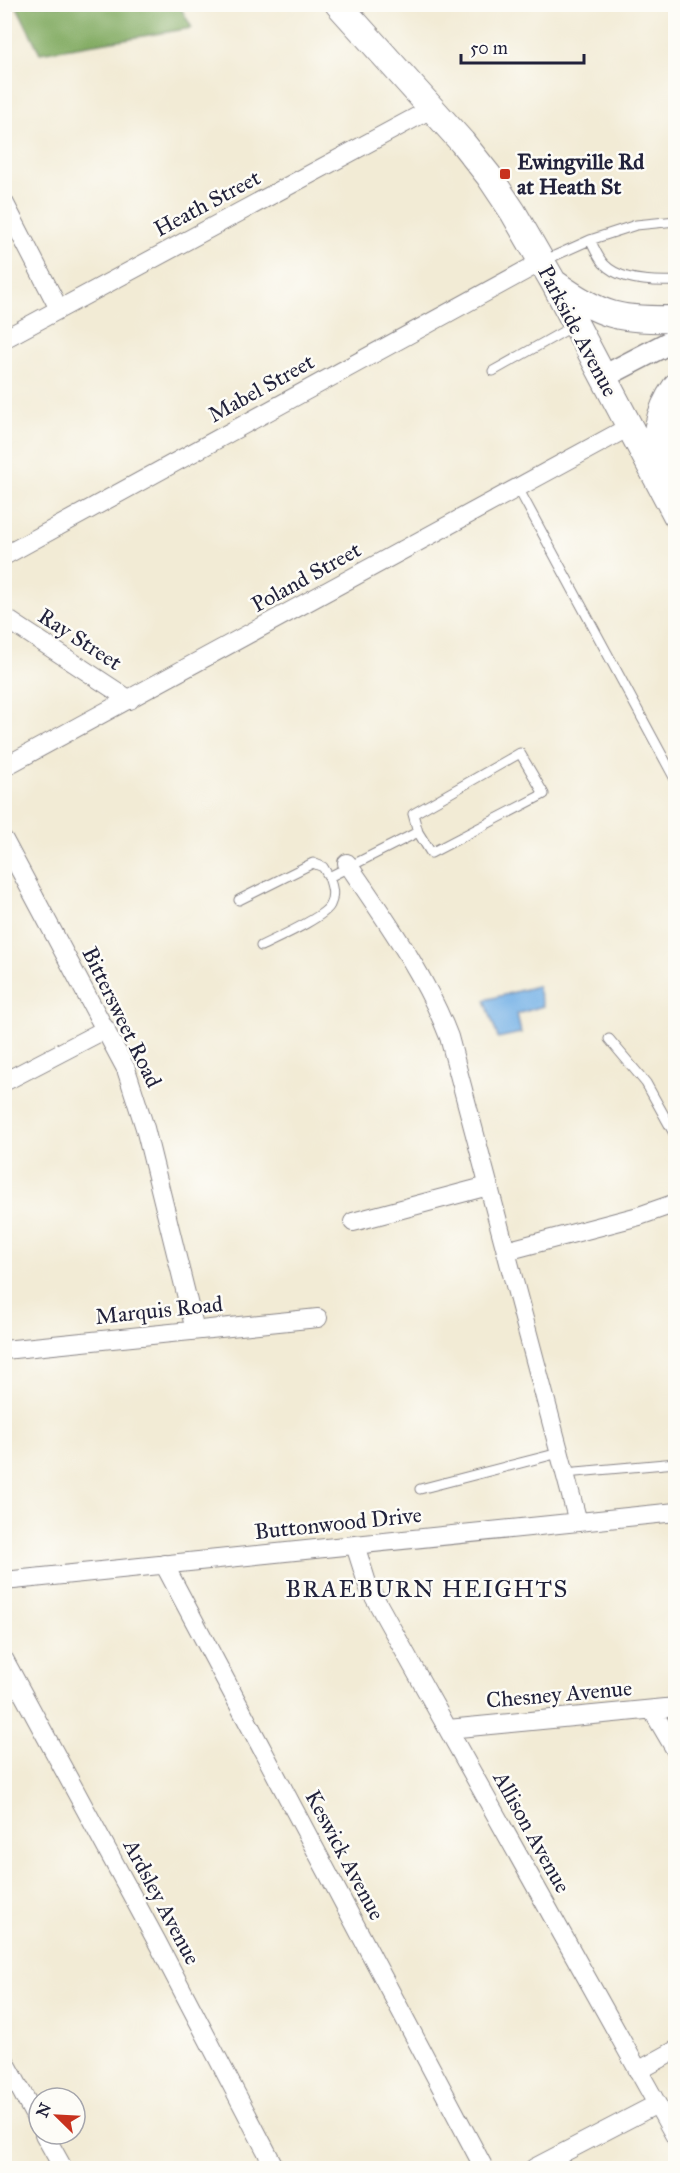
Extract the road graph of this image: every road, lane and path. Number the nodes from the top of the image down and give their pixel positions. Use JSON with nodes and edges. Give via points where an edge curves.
{"nodes":[{"id":1,"x":338,"y":4,"type":"edge"},
{"id":2,"x":431,"y":109,"type":"junction"},
{"id":3,"x":4,"y":202,"type":"edge"},
{"id":4,"x":675,"y":221,"type":"edge"},
{"id":5,"x":590,"y":240,"type":"junction"},
{"id":6,"x":547,"y":272,"type":"junction"},
{"id":7,"x":675,"y":281,"type":"edge"},
{"id":8,"x":59,"y":309,"type":"junction"},
{"id":9,"x":675,"y":319,"type":"edge"},
{"id":10,"x":575,"y":325,"type":"junction"},
{"id":11,"x":4,"y":339,"type":"edge"},
{"id":12,"x":675,"y":339,"type":"edge"},
{"id":13,"x":493,"y":371,"type":"dead end"},
{"id":14,"x":603,"y":377,"type":"junction"},
{"id":15,"x":675,"y":386,"type":"edge"},
{"id":16,"x":630,"y":428,"type":"junction"},
{"id":17,"x":663,"y":485,"type":"junction"},
{"id":18,"x":518,"y":488,"type":"junction"},
{"id":19,"x":675,"y":515,"type":"edge"},
{"id":20,"x":4,"y":556,"type":"edge"},
{"id":21,"x":4,"y":618,"type":"edge"},
{"id":22,"x":130,"y":700,"type":"junction"},
{"id":23,"x":4,"y":767,"type":"edge"},
{"id":24,"x":675,"y":781,"type":"edge"},
{"id":25,"x":418,"y":832,"type":"junction"},
{"id":26,"x":4,"y":840,"type":"edge"},
{"id":27,"x":349,"y":865,"type":"junction"},
{"id":28,"x":329,"y":877,"type":"junction"},
{"id":29,"x":239,"y":900,"type":"dead end"},
{"id":30,"x":261,"y":946,"type":"dead end"},
{"id":31,"x":106,"y":1029,"type":"junction"},
{"id":32,"x":609,"y":1039,"type":"dead end"},
{"id":33,"x":4,"y":1082,"type":"edge"},
{"id":34,"x":675,"y":1137,"type":"edge"},
{"id":35,"x":489,"y":1186,"type":"junction"},
{"id":36,"x":675,"y":1203,"type":"edge"},
{"id":37,"x":353,"y":1222,"type":"dead end"},
{"id":38,"x":506,"y":1251,"type":"junction"},
{"id":39,"x":318,"y":1318,"type":"dead end"},
{"id":40,"x":195,"y":1330,"type":"junction"},
{"id":41,"x":4,"y":1350,"type":"edge"},
{"id":42,"x":559,"y":1453,"type":"junction"},
{"id":43,"x":675,"y":1463,"type":"edge"},
{"id":44,"x":565,"y":1473,"type":"junction"},
{"id":45,"x":420,"y":1489,"type":"dead end"},
{"id":46,"x":675,"y":1512,"type":"edge"},
{"id":47,"x":578,"y":1522,"type":"junction"},
{"id":48,"x":355,"y":1545,"type":"junction"},
{"id":49,"x":164,"y":1564,"type":"junction"},
{"id":50,"x":4,"y":1581,"type":"edge"},
{"id":51,"x":4,"y":1659,"type":"edge"},
{"id":52,"x":675,"y":1707,"type":"edge"},
{"id":53,"x":652,"y":1710,"type":"junction"},
{"id":54,"x":448,"y":1729,"type":"junction"},
{"id":55,"x":675,"y":1751,"type":"edge"},
{"id":56,"x":675,"y":2050,"type":"edge"},
{"id":57,"x":4,"y":2059,"type":"edge"},
{"id":58,"x":638,"y":2071,"type":"junction"},
{"id":59,"x":27,"y":2102,"type":"edge"},
{"id":60,"x":657,"y":2104,"type":"junction"},
{"id":61,"x":675,"y":2138,"type":"edge"},
{"id":62,"x":51,"y":2146,"type":"edge"},
{"id":63,"x":63,"y":2169,"type":"edge"},
{"id":64,"x":275,"y":2169,"type":"edge"},
{"id":65,"x":484,"y":2169,"type":"edge"},
{"id":66,"x":534,"y":2169,"type":"edge"}],
"edges":[{"from":1,"to":2,"type":"main road","name":"Parkside Avenue"},
{"from":2,"to":6,"type":"main road","name":"Parkside Avenue","via":[[489,176]]},
{"from":2,"to":8,"type":"street","name":"Heath Street"},
{"from":3,"to":8,"type":"street"},
{"from":4,"to":5,"type":"lane","via":[[636,225]]},
{"from":5,"to":6,"type":"lane"},
{"from":5,"to":7,"type":"lane","via":[[604,265],[626,276],[651,282]]},
{"from":6,"to":9,"type":"main road","via":[[582,303],[600,311],[627,319]]},
{"from":6,"to":10,"type":"main road","name":"Parkside Avenue"},
{"from":6,"to":20,"type":"street","name":"Mabel Street"},
{"from":8,"to":11,"type":"street","name":"Heath Street"},
{"from":10,"to":13,"type":"lane"},
{"from":10,"to":14,"type":"main road","name":"Parkside Avenue"},
{"from":12,"to":14,"type":"street"},
{"from":14,"to":16,"type":"main road","name":"Parkside Avenue"},
{"from":15,"to":17,"type":"main road","via":[[658,420],[655,446]]},
{"from":16,"to":17,"type":"main road","name":"Parkside Avenue"},
{"from":16,"to":18,"type":"street","name":"Poland Street"},
{"from":17,"to":19,"type":"main road","name":"Parkside Avenue"},
{"from":18,"to":22,"type":"street","name":"Poland Street"},
{"from":18,"to":24,"type":"lane"},
{"from":21,"to":22,"type":"street","name":"Ray Street"},
{"from":22,"to":23,"type":"street","name":"Poland Street"},
{"from":25,"to":25,"type":"lane","via":[[413,814],[520,753],[544,794],[431,853]]},
{"from":25,"to":27,"type":"lane"},
{"from":26,"to":31,"type":"street","name":"Bittersweet Road"},
{"from":27,"to":28,"type":"lane"},
{"from":27,"to":35,"type":"street","via":[[437,1005]]},
{"from":28,"to":29,"type":"lane","via":[[314,862]]},
{"from":28,"to":30,"type":"lane","via":[[333,892],[330,906],[321,915]]},
{"from":31,"to":33,"type":"street"},
{"from":31,"to":40,"type":"street","name":"Bittersweet Road","via":[[139,1106]]},
{"from":32,"to":34,"type":"lane","via":[[646,1083]]},
{"from":35,"to":37,"type":"street"},
{"from":35,"to":38,"type":"street"},
{"from":36,"to":38,"type":"street"},
{"from":38,"to":42,"type":"street"},
{"from":39,"to":40,"type":"street","name":"Marquis Road"},
{"from":40,"to":41,"type":"street","name":"Marquis Road"},
{"from":42,"to":44,"type":"street"},
{"from":42,"to":45,"type":"lane"},
{"from":43,"to":44,"type":"lane"},
{"from":44,"to":47,"type":"street"},
{"from":46,"to":47,"type":"street","name":"Buttonwood Drive"},
{"from":47,"to":48,"type":"street","name":"Buttonwood Drive"},
{"from":48,"to":49,"type":"street","name":"Buttonwood Drive"},
{"from":48,"to":54,"type":"street","name":"Allison Avenue","via":[[368,1586]]},
{"from":49,"to":50,"type":"street","name":"Buttonwood Drive"},
{"from":49,"to":65,"type":"street","name":"Keswick Avenue"},
{"from":51,"to":64,"type":"street","name":"Ardsley Avenue"},
{"from":52,"to":53,"type":"street","name":"Chesney Avenue"},
{"from":53,"to":54,"type":"street","name":"Chesney Avenue"},
{"from":53,"to":55,"type":"street"},
{"from":54,"to":58,"type":"street","name":"Allison Avenue"},
{"from":56,"to":58,"type":"street"},
{"from":57,"to":59,"type":"street"},
{"from":58,"to":60,"type":"street","name":"Allison Avenue"},
{"from":60,"to":61,"type":"street","name":"Allison Avenue"},
{"from":60,"to":66,"type":"street"},
{"from":62,"to":63,"type":"street"}]}
